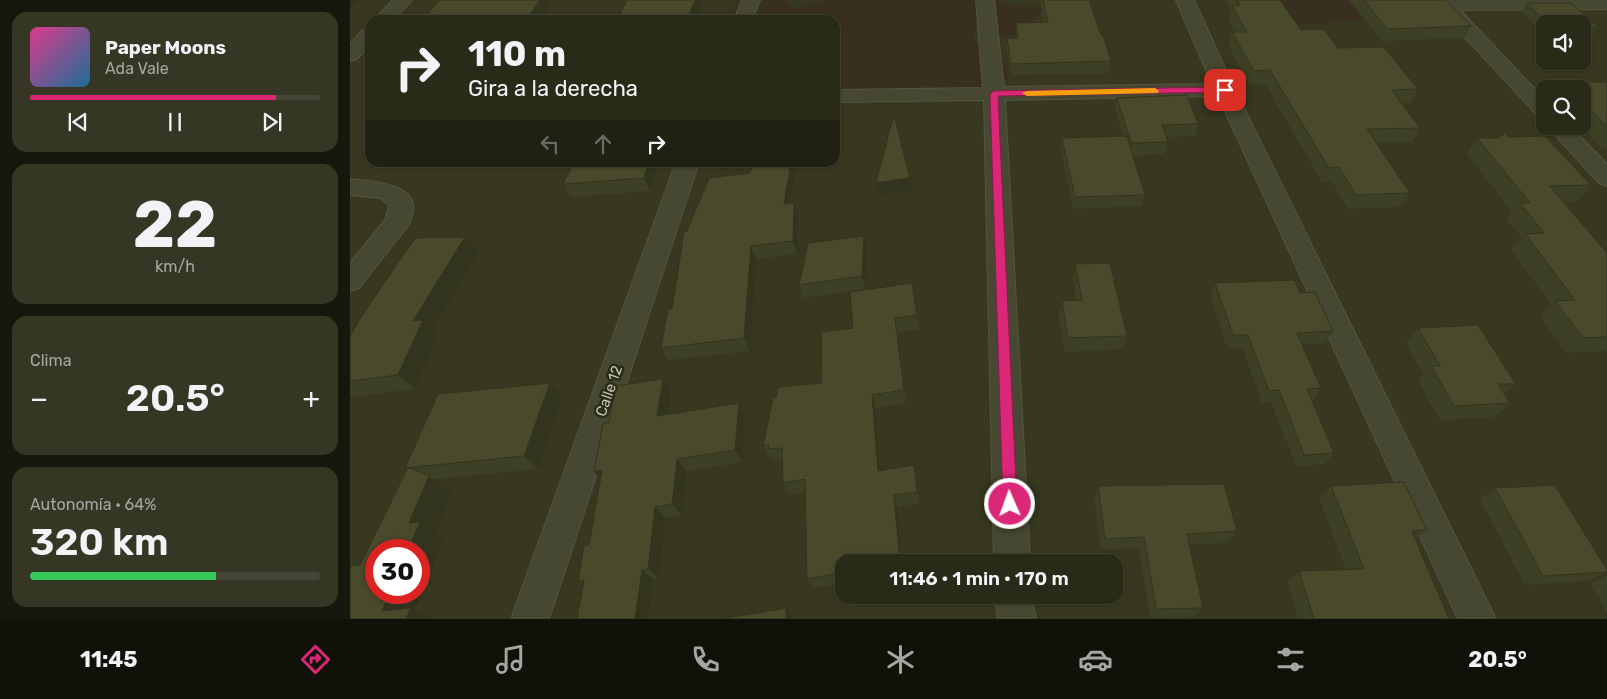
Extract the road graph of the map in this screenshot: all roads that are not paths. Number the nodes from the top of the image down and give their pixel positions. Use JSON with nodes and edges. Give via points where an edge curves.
{"nodes":[{"id":1,"x":403,"y":0,"type":"edge"},
{"id":2,"x":752,"y":0,"type":"edge"},
{"id":3,"x":985,"y":0,"type":"edge"},
{"id":4,"x":1185,"y":0,"type":"edge"},
{"id":5,"x":1443,"y":2,"type":"edge"},
{"id":6,"x":1607,"y":4,"type":"edge"},
{"id":7,"x":389,"y":15,"type":"edge"},
{"id":8,"x":745,"y":15,"type":"edge"},
{"id":9,"x":365,"y":39,"type":"edge"},
{"id":10,"x":350,"y":55,"type":"edge"},
{"id":11,"x":1225,"y":90,"type":"junction"},
{"id":12,"x":994,"y":94,"type":"junction"},
{"id":13,"x":840,"y":96,"type":"edge"},
{"id":14,"x":1536,"y":102,"type":"edge"},
{"id":15,"x":1566,"y":135,"type":"edge"},
{"id":16,"x":686,"y":167,"type":"edge"},
{"id":17,"x":1607,"y":178,"type":"edge"},
{"id":18,"x":350,"y":187,"type":"edge"},
{"id":19,"x":350,"y":281,"type":"edge"},
{"id":20,"x":1012,"y":554,"type":"edge"},
{"id":21,"x":1014,"y":604,"type":"edge"},
{"id":22,"x":530,"y":619,"type":"edge"},
{"id":23,"x":1017,"y":619,"type":"edge"},
{"id":24,"x":1478,"y":619,"type":"edge"}],
"edges":[{"from":1,"to":7,"type":"street"},
{"from":2,"to":8,"type":"street"},
{"from":3,"to":12,"type":"street"},
{"from":4,"to":11,"type":"street"},
{"from":5,"to":6,"type":"street"},
{"from":5,"to":14,"type":"street"},
{"from":9,"to":10,"type":"street"},
{"from":11,"to":12,"type":"street"},
{"from":11,"to":24,"type":"street"},
{"from":12,"to":13,"type":"street"},
{"from":12,"to":20,"type":"street"},
{"from":15,"to":17,"type":"street"},
{"from":16,"to":22,"type":"street","name":"Calle 12"},
{"from":18,"to":19,"type":"street","via":[[386,191],[401,205],[398,221]]},
{"from":21,"to":23,"type":"street"}]}
